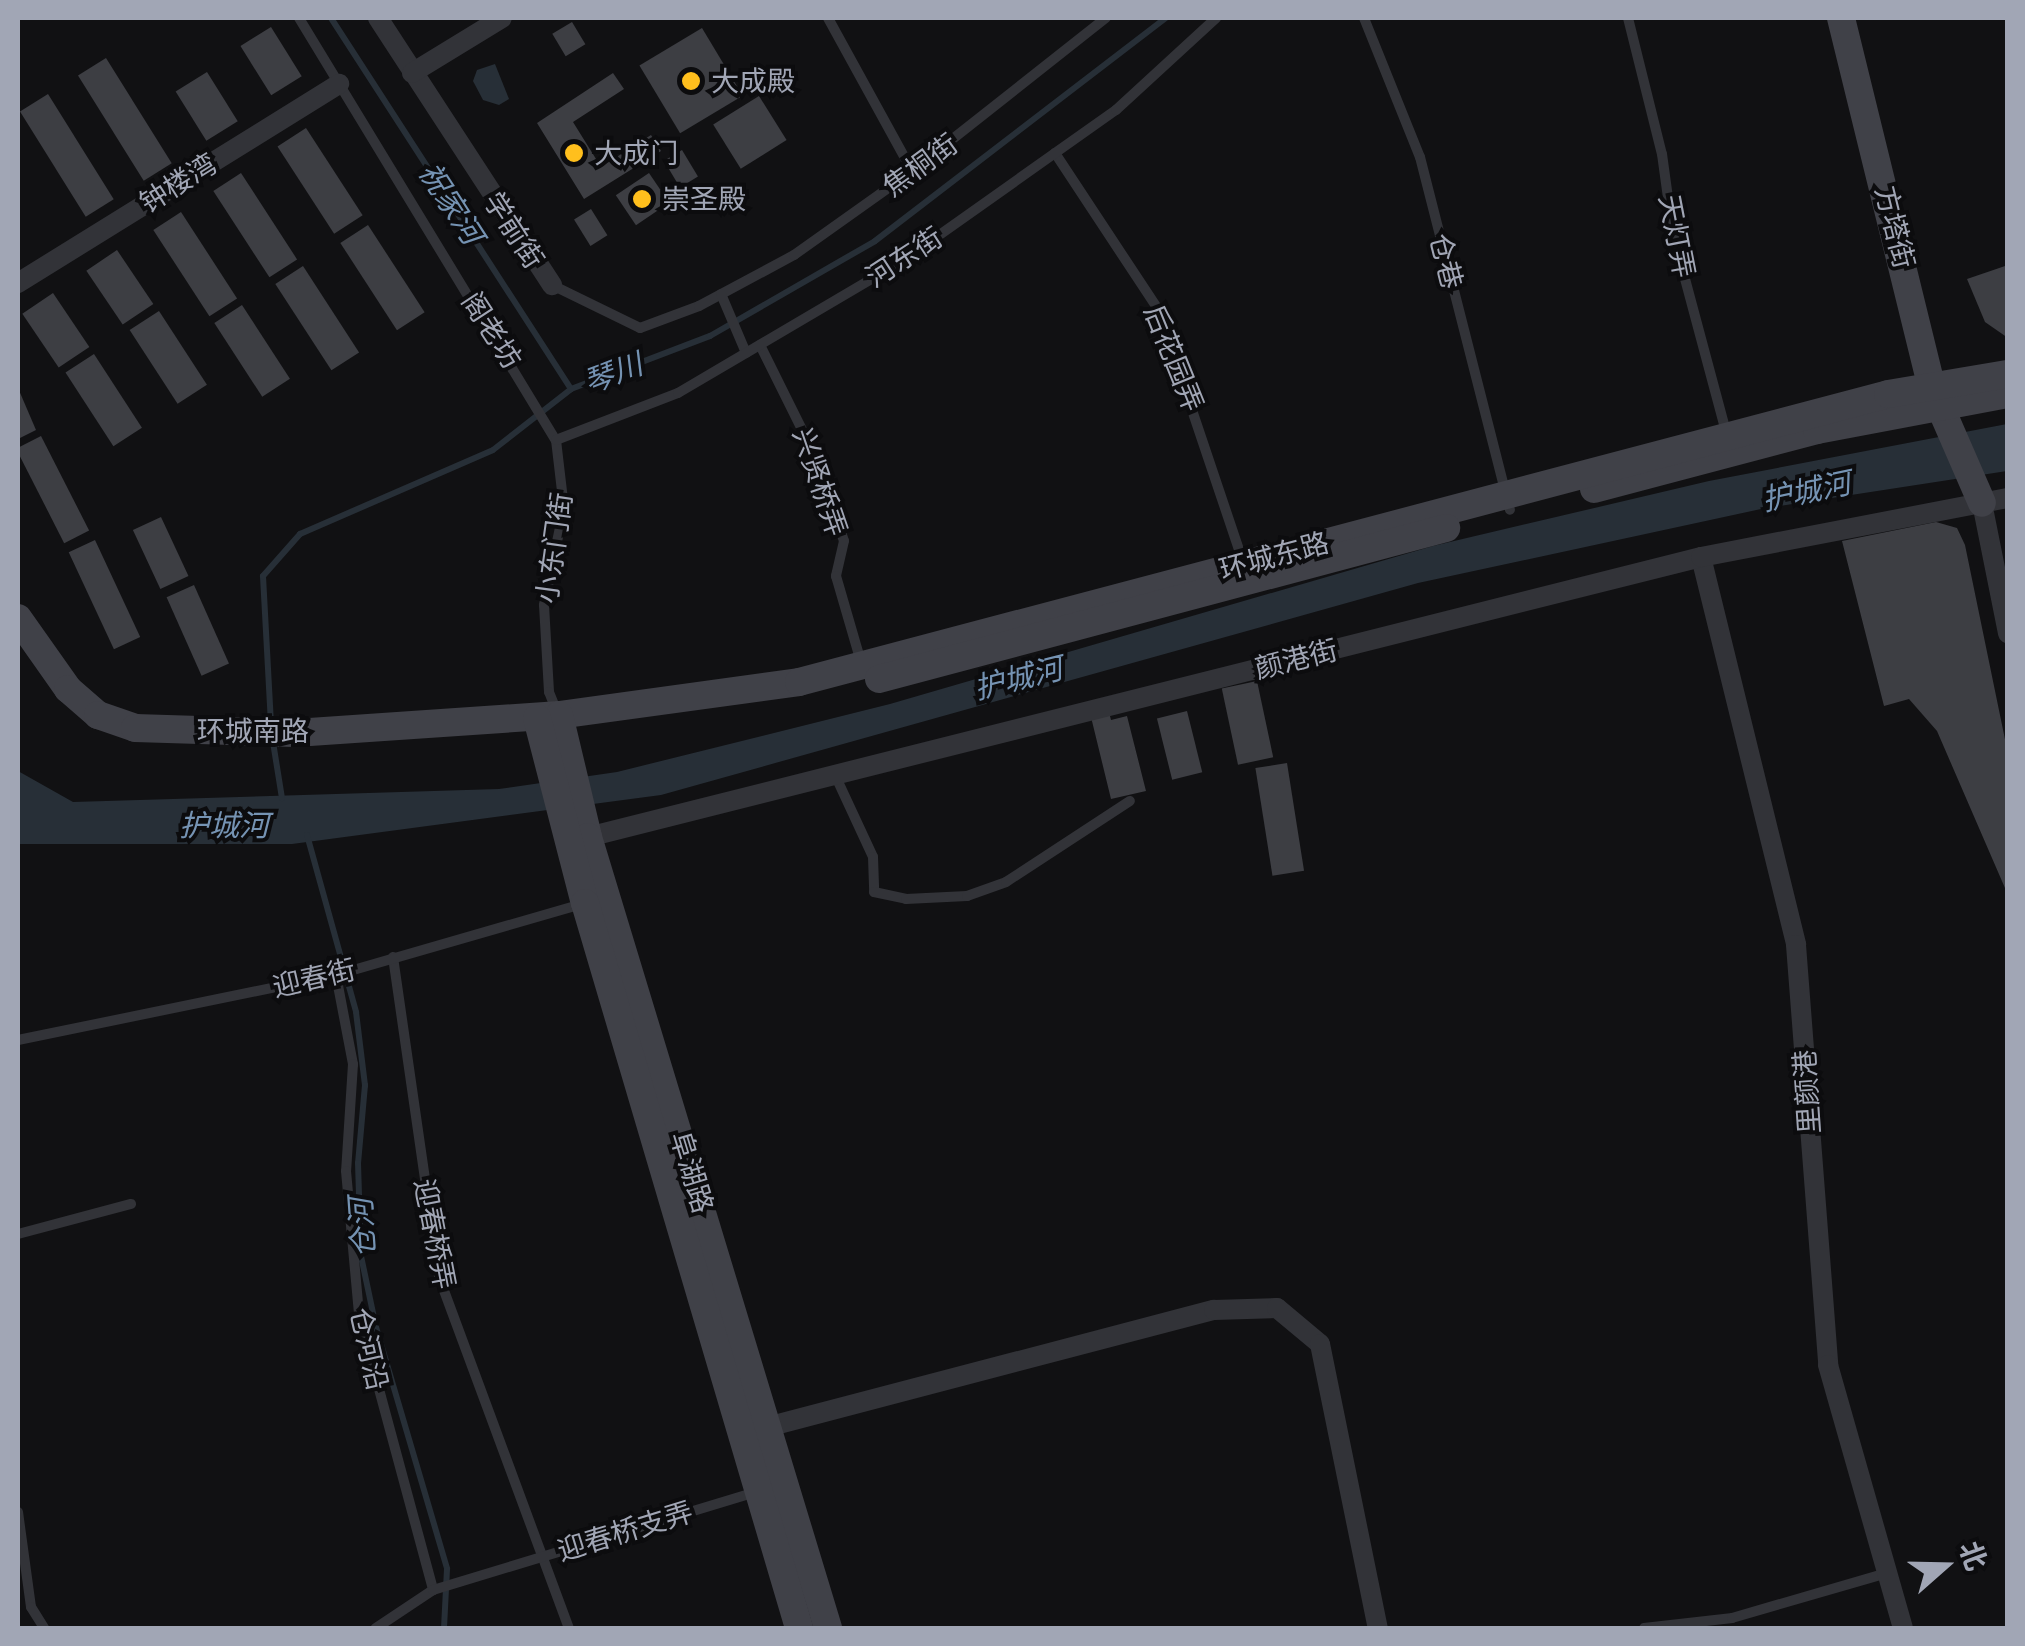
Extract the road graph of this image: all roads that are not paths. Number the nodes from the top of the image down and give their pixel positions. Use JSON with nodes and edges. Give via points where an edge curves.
{"nodes":[{"id":1,"x":298,"y":18,"type":"edge"},
{"id":2,"x":378,"y":18,"type":"edge"},
{"id":3,"x":502,"y":18,"type":"edge"},
{"id":4,"x":828,"y":18,"type":"edge"},
{"id":5,"x":1106,"y":18,"type":"edge"},
{"id":6,"x":1216,"y":18,"type":"edge"},
{"id":7,"x":1364,"y":18,"type":"edge"},
{"id":8,"x":1628,"y":18,"type":"edge"},
{"id":9,"x":1841,"y":18,"type":"edge"},
{"id":10,"x":1857,"y":18,"type":"edge"},
{"id":11,"x":412,"y":73,"type":"junction"},
{"id":12,"x":338,"y":84,"type":"junction"},
{"id":13,"x":1055,"y":154,"type":"junction"},
{"id":14,"x":912,"y":172,"type":"junction"},
{"id":15,"x":18,"y":282,"type":"edge"},
{"id":16,"x":552,"y":285,"type":"joint"},
{"id":17,"x":721,"y":294,"type":"junction"},
{"id":18,"x":760,"y":345,"type":"junction"},
{"id":19,"x":746,"y":353,"type":"junction"},
{"id":20,"x":2008,"y":374,"type":"edge"},
{"id":21,"x":2008,"y":394,"type":"edge"},
{"id":22,"x":1945,"y":396,"type":"junction"},
{"id":23,"x":556,"y":440,"type":"junction"},
{"id":24,"x":1729,"y":444,"type":"junction"},
{"id":25,"x":1994,"y":501,"type":"edge"},
{"id":26,"x":1506,"y":502,"type":"junction"},
{"id":27,"x":1701,"y":557,"type":"junction"},
{"id":28,"x":1247,"y":574,"type":"junction"},
{"id":29,"x":18,"y":618,"type":"edge"},
{"id":30,"x":2008,"y":633,"type":"edge"},
{"id":31,"x":18,"y":653,"type":"edge"},
{"id":32,"x":864,"y":673,"type":"junction"},
{"id":33,"x":549,"y":718,"type":"junction"},
{"id":34,"x":249,"y":740,"type":"junction"},
{"id":35,"x":835,"y":776,"type":"junction"},
{"id":36,"x":1130,"y":801,"type":"dead end"},
{"id":37,"x":577,"y":825,"type":"junction"},
{"id":38,"x":596,"y":901,"type":"junction"},
{"id":39,"x":394,"y":957,"type":"junction"},
{"id":40,"x":336,"y":975,"type":"junction"},
{"id":41,"x":18,"y":1040,"type":"edge"},
{"id":42,"x":131,"y":1204,"type":"dead end"},
{"id":43,"x":18,"y":1234,"type":"edge"},
{"id":44,"x":771,"y":1426,"type":"junction"},
{"id":45,"x":788,"y":1482,"type":"junction"},
{"id":46,"x":760,"y":1490,"type":"junction"},
{"id":47,"x":18,"y":1512,"type":"edge"},
{"id":48,"x":544,"y":1555,"type":"junction"},
{"id":49,"x":1887,"y":1573,"type":"junction"},
{"id":50,"x":433,"y":1590,"type":"junction"},
{"id":51,"x":44,"y":1628,"type":"edge"},
{"id":52,"x":376,"y":1628,"type":"edge"},
{"id":53,"x":570,"y":1628,"type":"edge"},
{"id":54,"x":799,"y":1628,"type":"edge"},
{"id":55,"x":828,"y":1628,"type":"edge"},
{"id":56,"x":1378,"y":1628,"type":"edge"},
{"id":57,"x":1644,"y":1628,"type":"edge"},
{"id":58,"x":1902,"y":1628,"type":"edge"}],
"edges":[{"from":1,"to":12,"type":"lane","name":"阁老坊"},
{"from":2,"to":11,"type":"street","name":"学前街"},
{"from":3,"to":11,"type":"street"},
{"from":4,"to":14,"type":"lane"},
{"from":5,"to":14,"type":"lane","name":"焦桐街"},
{"from":6,"to":13,"type":"lane","name":"河东街","via":[[1116,110]]},
{"from":7,"to":26,"type":"lane","name":"仓巷","via":[[1396,83],[1420,158]]},
{"from":8,"to":24,"type":"lane","name":"天灯弄","via":[[1662,154],[1673,234]]},
{"from":9,"to":22,"type":"main road","name":"方塔街"},
{"from":10,"to":22,"type":"main road","name":"方塔街"},
{"from":11,"to":16,"type":"street","name":"学前街"},
{"from":12,"to":15,"type":"street","name":"钟楼湾"},
{"from":12,"to":23,"type":"lane","name":"阁老坊","via":[[534,394]]},
{"from":13,"to":18,"type":"lane","name":"河东街","via":[[904,260]]},
{"from":13,"to":28,"type":"lane","name":"后花园弄","via":[[1158,310]]},
{"from":14,"to":17,"type":"lane","name":"焦桐街","via":[[794,255]]},
{"from":16,"to":17,"type":"lane","name":"学前街","via":[[640,328]]},
{"from":17,"to":19,"type":"lane"},
{"from":18,"to":19,"type":"lane","name":"河东街"},
{"from":18,"to":32,"type":"lane","name":"兴贤桥弄","via":[[818,462],[839,525],[844,541],[836,576]]},
{"from":19,"to":23,"type":"lane","name":"河东街","via":[[678,393]]},
{"from":20,"to":22,"type":"main road","name":"环城东路"},
{"from":21,"to":22,"type":"main road","name":"环城东路"},
{"from":22,"to":24,"type":"main road","name":"环城东路"},
{"from":22,"to":25,"type":"main road","name":"方塔街","via":[[1957,436]]},
{"from":23,"to":33,"type":"lane","name":"小东门街","via":[[564,508],[544,606]]},
{"from":24,"to":26,"type":"main road","name":"环城东路"},
{"from":25,"to":27,"type":"street","name":"颜港街"},
{"from":25,"to":30,"type":"street"},
{"from":26,"to":28,"type":"main road","name":"环城东路"},
{"from":27,"to":35,"type":"street","name":"颜港街"},
{"from":27,"to":49,"type":"street","name":"里颜港","via":[[1796,945],[1828,1365]]},
{"from":28,"to":32,"type":"main road","name":"环城东路"},
{"from":29,"to":34,"type":"main road","name":"环城南路","via":[[51,672],[116,724]]},
{"from":31,"to":34,"type":"main road","name":"环城南路","via":[[49,696],[120,736]]},
{"from":32,"to":33,"type":"main road","name":"环城东路"},
{"from":33,"to":34,"type":"main road","name":"环城南路"},
{"from":33,"to":37,"type":"main road","name":"阜湖路"},
{"from":35,"to":36,"type":"lane","via":[[873,857],[874,892],[906,900],[967,896],[1006,882]]},
{"from":35,"to":37,"type":"street","name":"颜港街"},
{"from":37,"to":38,"type":"main road","name":"阜湖路"},
{"from":38,"to":39,"type":"lane","name":"迎春街"},
{"from":38,"to":44,"type":"main road","name":"阜湖路"},
{"from":38,"to":46,"type":"main road","name":"阜湖路"},
{"from":39,"to":40,"type":"lane","name":"迎春街"},
{"from":39,"to":48,"type":"lane","name":"迎春桥弄","via":[[440,1277]]},
{"from":40,"to":41,"type":"lane","name":"迎春街"},
{"from":40,"to":50,"type":"lane","name":"仓河沿","via":[[353,1064],[346,1171],[359,1315]]},
{"from":42,"to":43,"type":"lane"},
{"from":44,"to":45,"type":"main road","name":"阜湖路"},
{"from":44,"to":56,"type":"street","via":[[1214,1310],[1276,1308],[1320,1344]]},
{"from":45,"to":46,"type":"lane","name":"迎春桥支弄"},
{"from":45,"to":55,"type":"main road","name":"阜湖路"},
{"from":46,"to":48,"type":"lane","name":"迎春桥支弄"},
{"from":46,"to":54,"type":"main road","name":"阜湖路"},
{"from":47,"to":51,"type":"lane","via":[[32,1607]]},
{"from":48,"to":50,"type":"lane","name":"迎春桥支弄"},
{"from":48,"to":53,"type":"lane","name":"迎春桥弄"},
{"from":49,"to":57,"type":"lane","via":[[1732,1618]]},
{"from":49,"to":58,"type":"street","name":"里颜港"},
{"from":50,"to":52,"type":"lane"}]}
